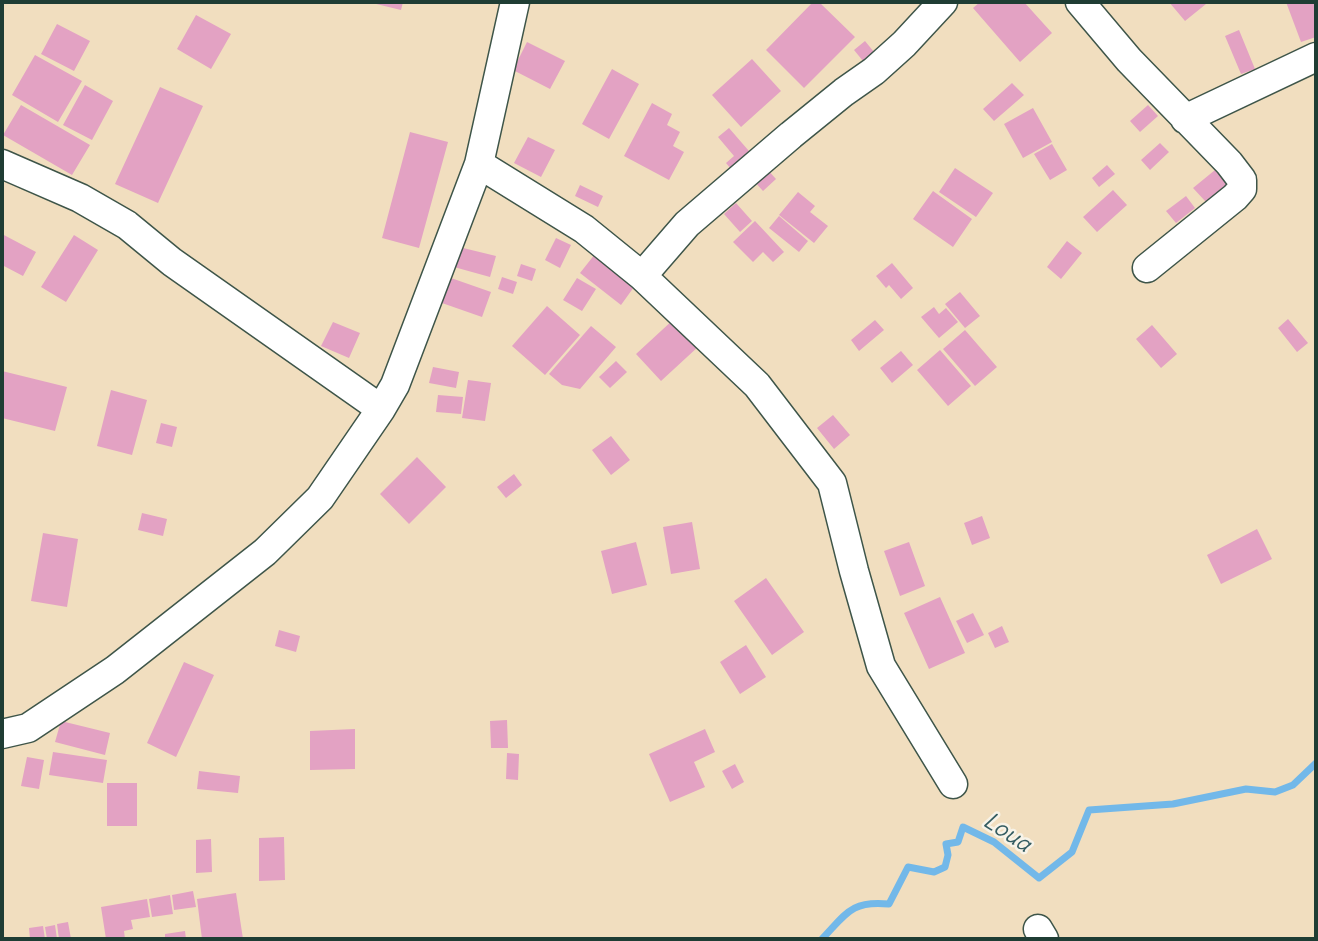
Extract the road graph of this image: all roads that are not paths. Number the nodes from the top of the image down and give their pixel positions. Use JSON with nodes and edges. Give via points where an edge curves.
{"nodes":[{"id":1,"x":515,"y":2,"type":"edge"},
{"id":2,"x":943,"y":2,"type":"edge"},
{"id":3,"x":1080,"y":2,"type":"edge"},
{"id":4,"x":1316,"y":57,"type":"edge"},
{"id":5,"x":1185,"y":119,"type":"junction"},
{"id":6,"x":2,"y":164,"type":"edge"},
{"id":7,"x":479,"y":164,"type":"junction"},
{"id":8,"x":1147,"y":268,"type":"dead end"},
{"id":9,"x":642,"y":276,"type":"junction"},
{"id":10,"x":381,"y":409,"type":"junction"},
{"id":11,"x":2,"y":734,"type":"edge"},
{"id":12,"x":953,"y":783,"type":"dead end"}],
"edges":[{"from":1,"to":7,"type":"street"},
{"from":2,"to":9,"type":"street","via":[[874,71],[687,224]]},
{"from":3,"to":5,"type":"street"},
{"from":4,"to":5,"type":"street"},
{"from":5,"to":8,"type":"street","via":[[1229,163],[1242,180],[1242,189]]},
{"from":6,"to":10,"type":"street","via":[[80,198],[127,225],[172,262]]},
{"from":7,"to":9,"type":"street","via":[[584,229]]},
{"from":7,"to":10,"type":"street","via":[[395,385]]},
{"from":9,"to":12,"type":"street","via":[[757,385],[832,483],[881,666]]},
{"from":10,"to":11,"type":"street","via":[[320,498],[265,552],[115,670],[28,728]]}]}
